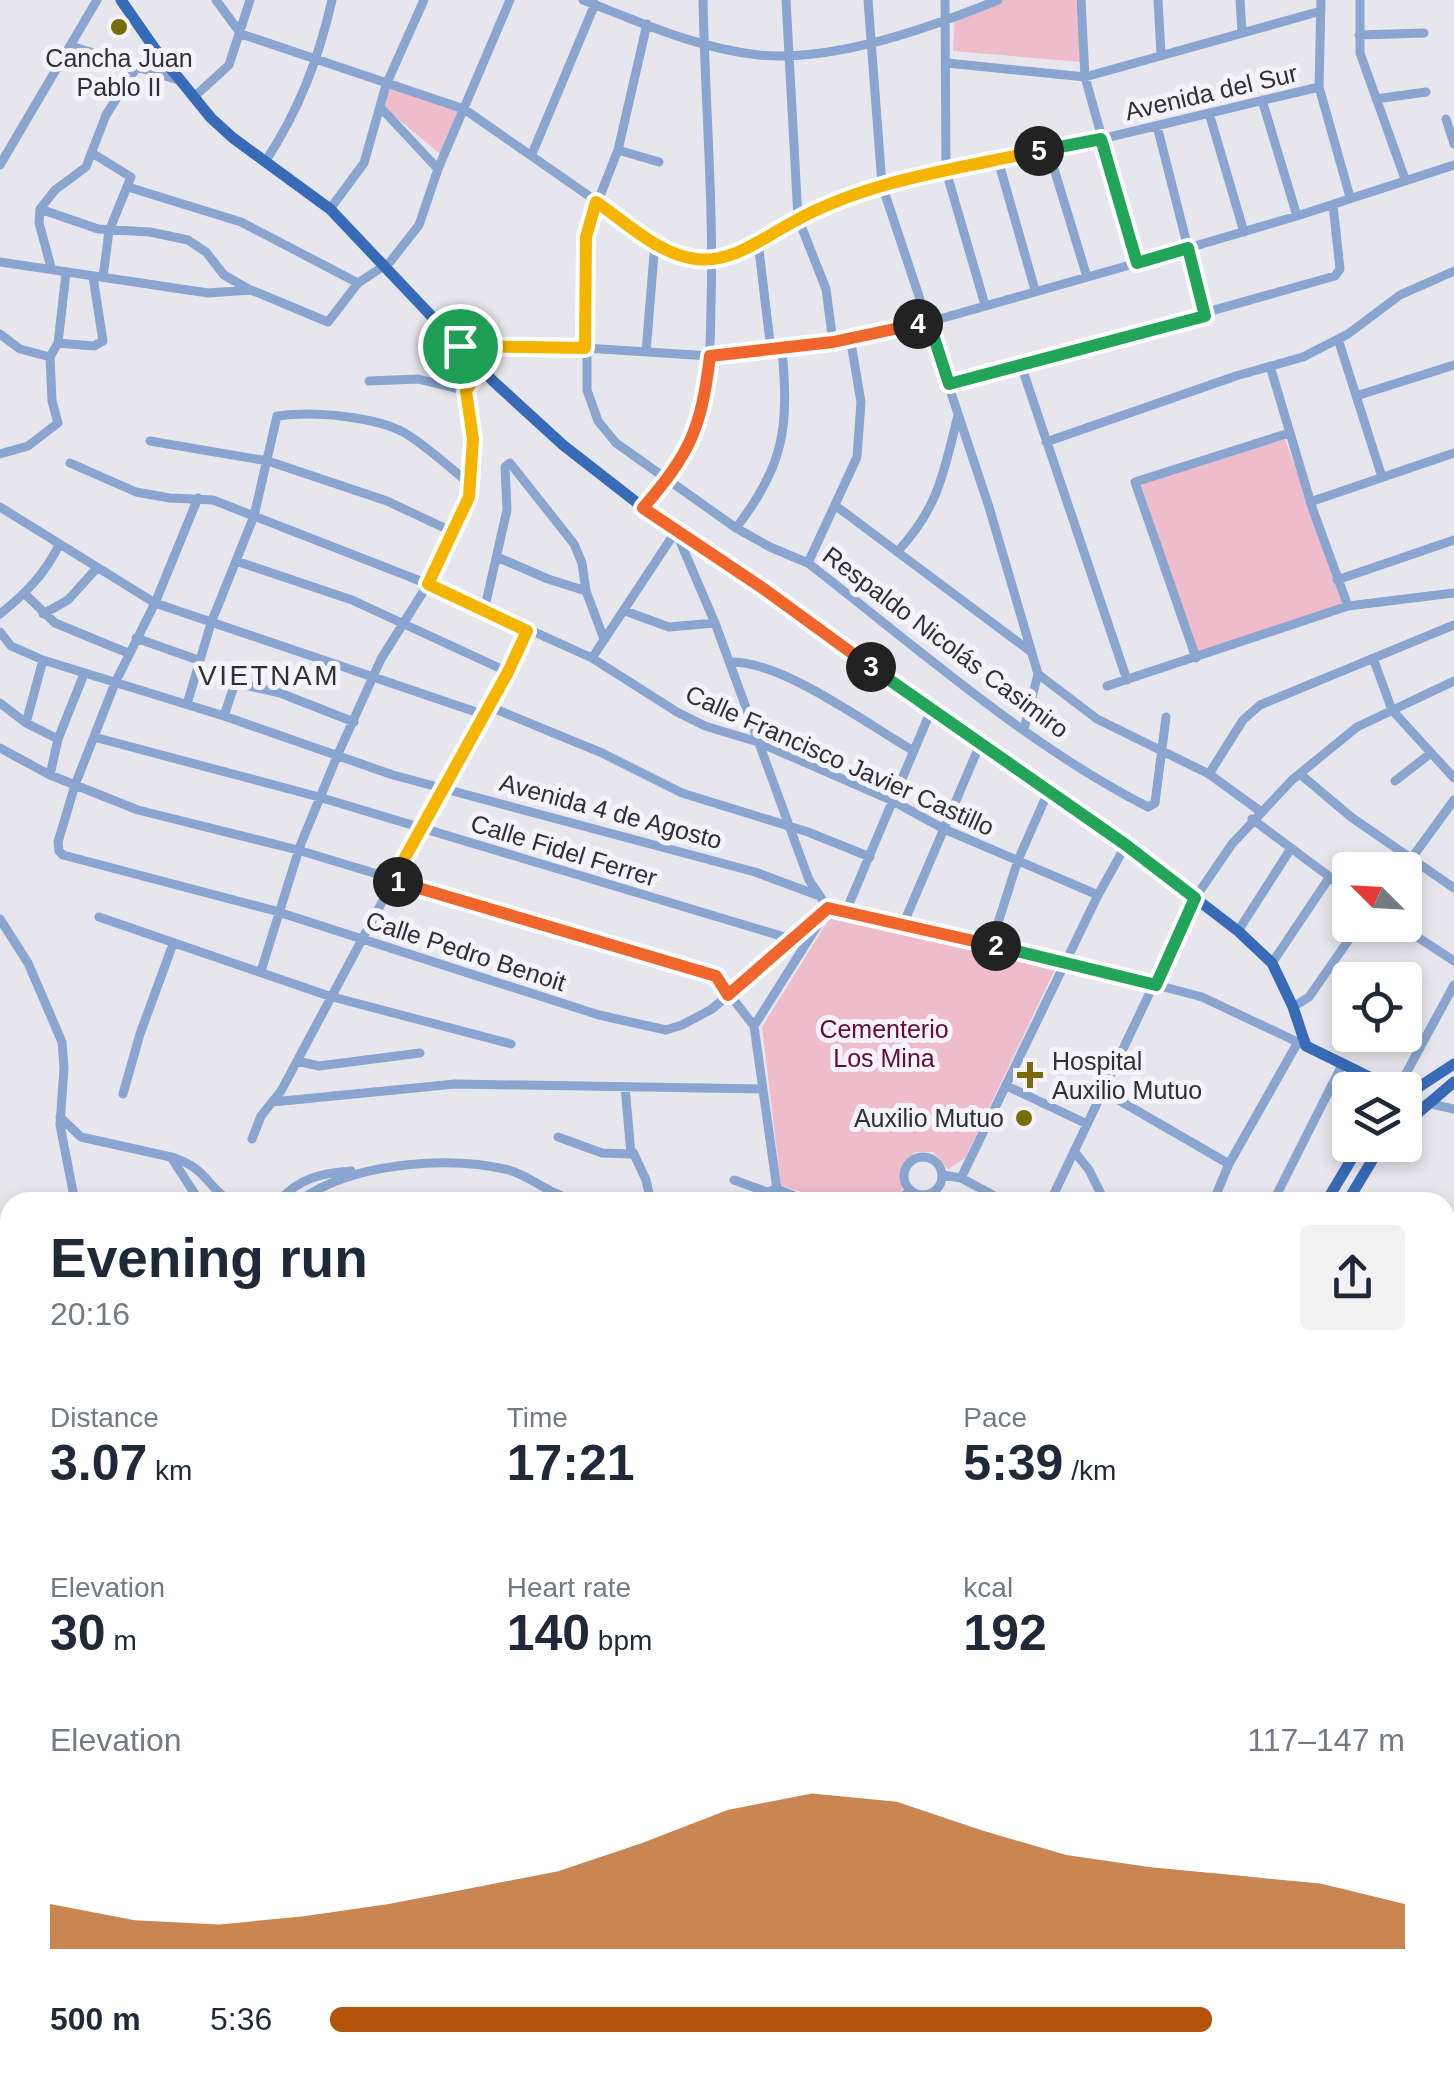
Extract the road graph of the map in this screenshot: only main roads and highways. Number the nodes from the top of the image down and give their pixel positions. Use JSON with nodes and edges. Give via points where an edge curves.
{"nodes":[{"id":1,"x":121,"y":0,"type":"edge"},
{"id":2,"x":1454,"y":1064,"type":"edge"},
{"id":3,"x":1357,"y":1072,"type":"edge"},
{"id":4,"x":1422,"y":1082,"type":"edge"},
{"id":5,"x":1454,"y":1082,"type":"edge"},
{"id":6,"x":1422,"y":1101,"type":"edge"},
{"id":7,"x":1427,"y":1103,"type":"junction"},
{"id":8,"x":1422,"y":1108,"type":"edge"},
{"id":9,"x":1350,"y":1162,"type":"edge"},
{"id":10,"x":1371,"y":1162,"type":"edge"},
{"id":11,"x":1332,"y":1192,"type":"edge"},
{"id":12,"x":1353,"y":1192,"type":"edge"}],
"edges":[{"from":1,"to":3,"type":"main road","via":[[232,138],[330,209],[480,368],[563,444],[643,508],[1049,790],[1238,931],[1272,963],[1302,1044]]},
{"from":2,"to":4,"type":"main road"},
{"from":5,"to":7,"type":"main road"},
{"from":6,"to":7,"type":"main road"},
{"from":7,"to":8,"type":"main road"},
{"from":9,"to":11,"type":"main road"},
{"from":10,"to":12,"type":"main road"}]}
